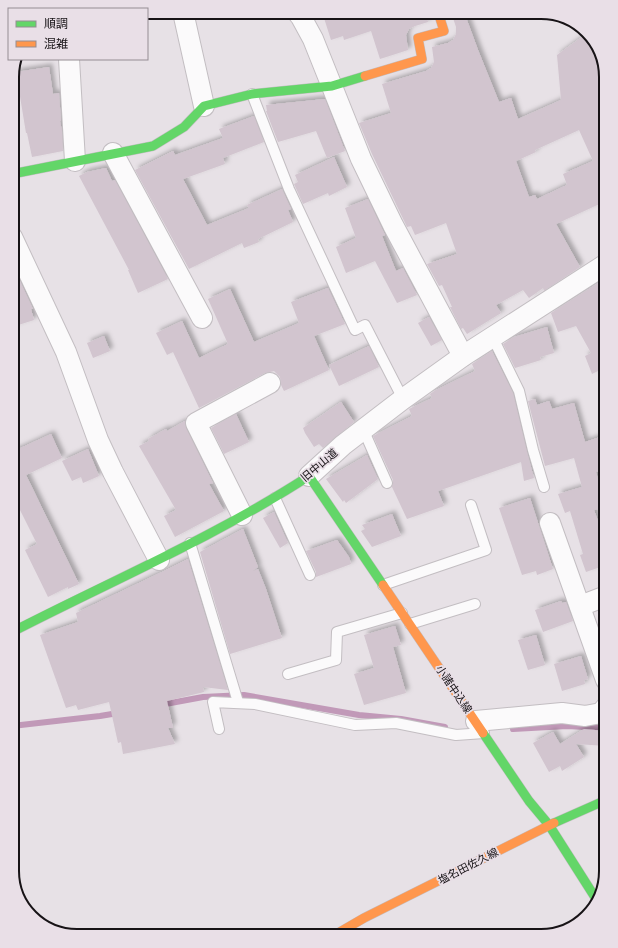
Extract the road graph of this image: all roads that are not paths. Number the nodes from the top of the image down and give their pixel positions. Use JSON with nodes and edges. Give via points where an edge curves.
{"nodes":[{"id":1,"x":185,"y":19,"type":"edge"},
{"id":2,"x":302,"y":19,"type":"edge"},
{"id":3,"x":440,"y":19,"type":"edge"},
{"id":4,"x":70,"y":60,"type":"edge"},
{"id":5,"x":332,"y":86,"type":"junction"},
{"id":6,"x":252,"y":94,"type":"junction"},
{"id":7,"x":204,"y":106,"type":"junction"},
{"id":8,"x":113,"y":153,"type":"junction"},
{"id":9,"x":75,"y":160,"type":"junction"},
{"id":10,"x":19,"y":172,"type":"edge"},
{"id":11,"x":19,"y":252,"type":"edge"},
{"id":12,"x":599,"y":269,"type":"edge"},
{"id":13,"x":202,"y":318,"type":"dead end"},
{"id":14,"x":493,"y":338,"type":"junction"},
{"id":15,"x":463,"y":356,"type":"junction"},
{"id":16,"x":270,"y":384,"type":"dead end"},
{"id":17,"x":402,"y":399,"type":"junction"},
{"id":18,"x":363,"y":429,"type":"junction"},
{"id":19,"x":309,"y":476,"type":"junction"},
{"id":20,"x":387,"y":482,"type":"dead end"},
{"id":21,"x":544,"y":487,"type":"dead end"},
{"id":22,"x":275,"y":498,"type":"junction"},
{"id":23,"x":471,"y":505,"type":"dead end"},
{"id":24,"x":242,"y":515,"type":"junction"},
{"id":25,"x":550,"y":523,"type":"dead end"},
{"id":26,"x":190,"y":543,"type":"junction"},
{"id":27,"x":159,"y":560,"type":"junction"},
{"id":28,"x":310,"y":575,"type":"dead end"},
{"id":29,"x":383,"y":585,"type":"junction"},
{"id":30,"x":599,"y":599,"type":"edge"},
{"id":31,"x":475,"y":604,"type":"dead end"},
{"id":32,"x":580,"y":606,"type":"junction"},
{"id":33,"x":402,"y":613,"type":"junction"},
{"id":34,"x":410,"y":624,"type":"junction"},
{"id":35,"x":19,"y":628,"type":"edge"},
{"id":36,"x":599,"y":659,"type":"edge"},
{"id":37,"x":288,"y":674,"type":"dead end"},
{"id":38,"x":238,"y":702,"type":"junction"},
{"id":39,"x":599,"y":713,"type":"edge"},
{"id":40,"x":480,"y":727,"type":"junction"},
{"id":41,"x":219,"y":729,"type":"dead end"},
{"id":42,"x":599,"y":803,"type":"edge"},
{"id":43,"x":549,"y":825,"type":"junction"},
{"id":44,"x":594,"y":895,"type":"edge"},
{"id":45,"x":345,"y":929,"type":"edge"}],
"edges":[{"from":1,"to":7,"type":"street"},
{"from":2,"to":5,"type":"street"},
{"from":3,"to":5,"type":"main road","via":[[444,31],[418,38],[422,59]]},
{"from":4,"to":9,"type":"street"},
{"from":5,"to":6,"type":"main road"},
{"from":5,"to":15,"type":"street","via":[[361,159],[393,225]]},
{"from":6,"to":7,"type":"main road"},
{"from":6,"to":17,"type":"lane","via":[[289,189],[355,330],[365,325]]},
{"from":7,"to":8,"type":"main road","via":[[184,127],[153,146]]},
{"from":8,"to":9,"type":"main road"},
{"from":8,"to":13,"type":"street"},
{"from":9,"to":10,"type":"main road"},
{"from":11,"to":27,"type":"street","via":[[66,352],[98,440]]},
{"from":12,"to":14,"type":"street","name":"旧中山道"},
{"from":14,"to":15,"type":"street","name":"旧中山道"},
{"from":14,"to":21,"type":"lane","via":[[519,391]]},
{"from":15,"to":17,"type":"street","name":"旧中山道"},
{"from":16,"to":24,"type":"street","via":[[196,423]]},
{"from":17,"to":18,"type":"street","name":"旧中山道"},
{"from":18,"to":19,"type":"street","name":"旧中山道"},
{"from":18,"to":20,"type":"lane"},
{"from":19,"to":22,"type":"main road","name":"旧中山道"},
{"from":19,"to":29,"type":"main road","name":"小諸中込線"},
{"from":22,"to":24,"type":"main road","name":"旧中山道"},
{"from":22,"to":28,"type":"lane"},
{"from":23,"to":29,"type":"lane","via":[[486,550]]},
{"from":24,"to":26,"type":"main road","name":"旧中山道"},
{"from":25,"to":32,"type":"street"},
{"from":26,"to":27,"type":"main road","name":"旧中山道"},
{"from":26,"to":38,"type":"lane"},
{"from":27,"to":35,"type":"main road","name":"旧中山道"},
{"from":29,"to":33,"type":"main road","name":"小諸中込線"},
{"from":30,"to":32,"type":"street"},
{"from":31,"to":34,"type":"lane"},
{"from":32,"to":36,"type":"street"},
{"from":33,"to":34,"type":"main road","name":"小諸中込線"},
{"from":33,"to":37,"type":"lane","via":[[337,632],[336,660]]},
{"from":34,"to":40,"type":"main road","name":"小諸中込線"},
{"from":38,"to":40,"type":"lane","via":[[355,725],[396,723],[456,735]]},
{"from":38,"to":41,"type":"lane","via":[[213,702]]},
{"from":39,"to":40,"type":"street","via":[[585,716],[562,713]]},
{"from":40,"to":43,"type":"main road","name":"小諸中込線","via":[[529,801]]},
{"from":42,"to":43,"type":"main road","name":"塩名田佐久線"},
{"from":43,"to":44,"type":"main road","name":"小諸中込線"},
{"from":43,"to":45,"type":"main road","name":"塩名田佐久線"}]}
